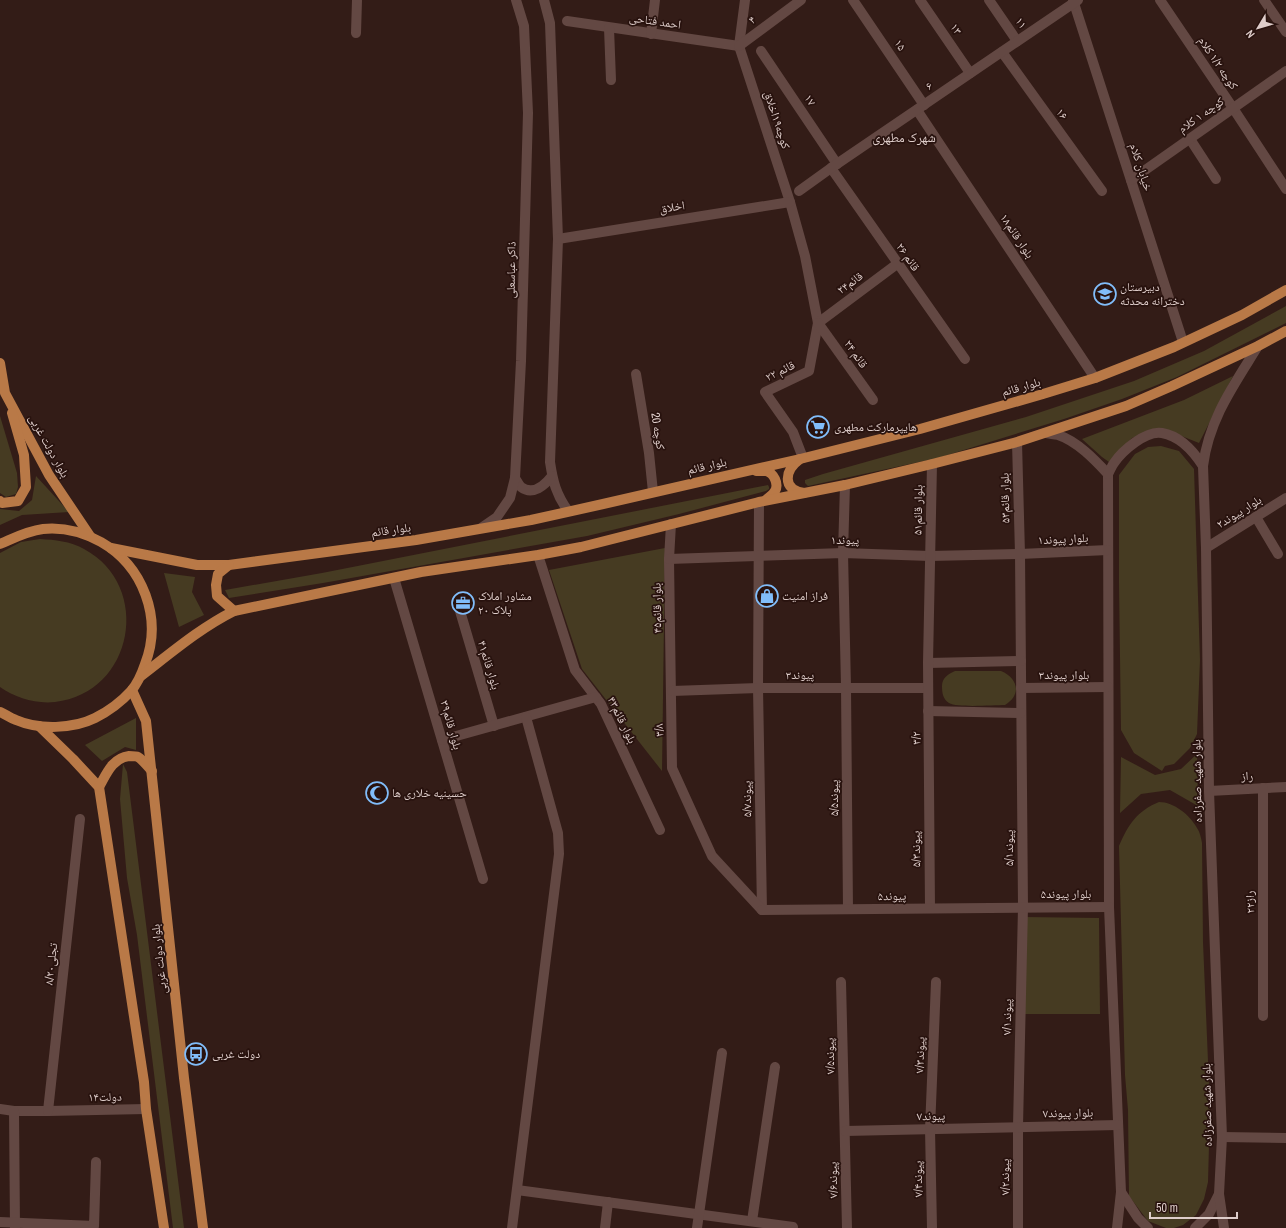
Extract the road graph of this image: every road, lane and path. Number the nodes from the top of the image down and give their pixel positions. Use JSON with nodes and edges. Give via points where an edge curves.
{"nodes":[{"id":1,"x":357,"y":0,"type":"edge"},
{"id":2,"x":516,"y":0,"type":"edge"},
{"id":3,"x":544,"y":0,"type":"edge"},
{"id":4,"x":655,"y":0,"type":"edge"},
{"id":5,"x":745,"y":0,"type":"edge"},
{"id":6,"x":801,"y":0,"type":"edge"},
{"id":7,"x":853,"y":0,"type":"edge"},
{"id":8,"x":920,"y":0,"type":"edge"},
{"id":9,"x":989,"y":0,"type":"edge"},
{"id":10,"x":1160,"y":0,"type":"edge"},
{"id":11,"x":1264,"y":0,"type":"edge"},
{"id":12,"x":1075,"y":1,"type":"edge"},
{"id":13,"x":567,"y":21,"type":"dead end"},
{"id":14,"x":609,"y":28,"type":"junction"},
{"id":15,"x":1286,"y":32,"type":"edge"},
{"id":16,"x":356,"y":33,"type":"dead end"},
{"id":17,"x":651,"y":34,"type":"junction"},
{"id":18,"x":1018,"y":41,"type":"junction"},
{"id":19,"x":739,"y":46,"type":"junction"},
{"id":20,"x":761,"y":51,"type":"dead end"},
{"id":21,"x":1002,"y":52,"type":"junction"},
{"id":22,"x":1286,"y":71,"type":"edge"},
{"id":23,"x":970,"y":73,"type":"junction"},
{"id":24,"x":611,"y":80,"type":"dead end"},
{"id":25,"x":921,"y":107,"type":"junction"},
{"id":26,"x":1233,"y":108,"type":"junction"},
{"id":27,"x":1190,"y":139,"type":"junction"},
{"id":28,"x":834,"y":166,"type":"junction"},
{"id":29,"x":1216,"y":179,"type":"dead end"},
{"id":30,"x":1131,"y":180,"type":"junction"},
{"id":31,"x":1286,"y":189,"type":"edge"},
{"id":32,"x":799,"y":191,"type":"dead end"},
{"id":33,"x":1102,"y":191,"type":"dead end"},
{"id":34,"x":790,"y":202,"type":"junction"},
{"id":35,"x":558,"y":239,"type":"junction"},
{"id":36,"x":897,"y":264,"type":"junction"},
{"id":37,"x":1286,"y":290,"type":"edge"},
{"id":38,"x":818,"y":323,"type":"junction"},
{"id":39,"x":1286,"y":331,"type":"edge"},
{"id":40,"x":1183,"y":342,"type":"junction"},
{"id":41,"x":1258,"y":346,"type":"junction"},
{"id":42,"x":965,"y":359,"type":"dead end"},
{"id":43,"x":0,"y":364,"type":"edge"},
{"id":44,"x":636,"y":374,"type":"dead end"},
{"id":45,"x":1095,"y":378,"type":"junction"},
{"id":46,"x":5,"y":392,"type":"junction"},
{"id":47,"x":873,"y":400,"type":"dead end"},
{"id":48,"x":1045,"y":433,"type":"junction"},
{"id":49,"x":1017,"y":442,"type":"junction"},
{"id":50,"x":801,"y":458,"type":"junction"},
{"id":51,"x":932,"y":464,"type":"junction"},
{"id":52,"x":1203,"y":466,"type":"junction"},
{"id":53,"x":745,"y":471,"type":"junction"},
{"id":54,"x":1108,"y":474,"type":"junction"},
{"id":55,"x":552,"y":476,"type":"junction"},
{"id":56,"x":515,"y":478,"type":"junction"},
{"id":57,"x":845,"y":485,"type":"junction"},
{"id":58,"x":653,"y":492,"type":"junction"},
{"id":59,"x":805,"y":493,"type":"junction"},
{"id":60,"x":1286,"y":498,"type":"edge"},
{"id":61,"x":0,"y":501,"type":"edge"},
{"id":62,"x":761,"y":502,"type":"junction"},
{"id":63,"x":568,"y":511,"type":"junction"},
{"id":64,"x":1256,"y":517,"type":"junction"},
{"id":65,"x":671,"y":524,"type":"junction"},
{"id":66,"x":481,"y":528,"type":"junction"},
{"id":67,"x":90,"y":536,"type":"junction"},
{"id":68,"x":0,"y":544,"type":"edge"},
{"id":69,"x":111,"y":548,"type":"junction"},
{"id":70,"x":1206,"y":548,"type":"junction"},
{"id":71,"x":1108,"y":550,"type":"junction"},
{"id":72,"x":843,"y":553,"type":"junction"},
{"id":73,"x":1020,"y":554,"type":"junction"},
{"id":74,"x":1278,"y":554,"type":"dead end"},
{"id":75,"x":538,"y":555,"type":"junction"},
{"id":76,"x":759,"y":555,"type":"junction"},
{"id":77,"x":930,"y":556,"type":"junction"},
{"id":78,"x":669,"y":559,"type":"junction"},
{"id":79,"x":229,"y":565,"type":"junction"},
{"id":80,"x":394,"y":578,"type":"junction"},
{"id":81,"x":234,"y":611,"type":"junction"},
{"id":82,"x":460,"y":611,"type":"dead end"},
{"id":83,"x":1021,"y":661,"type":"junction"},
{"id":84,"x":928,"y":663,"type":"junction"},
{"id":85,"x":141,"y":676,"type":"junction"},
{"id":86,"x":1108,"y":687,"type":"junction"},
{"id":87,"x":758,"y":688,"type":"junction"},
{"id":88,"x":846,"y":688,"type":"junction"},
{"id":89,"x":928,"y":688,"type":"junction"},
{"id":90,"x":1021,"y":688,"type":"junction"},
{"id":91,"x":132,"y":690,"type":"junction"},
{"id":92,"x":672,"y":691,"type":"junction"},
{"id":93,"x":596,"y":697,"type":"junction"},
{"id":94,"x":928,"y":711,"type":"junction"},
{"id":95,"x":0,"y":712,"type":"edge"},
{"id":96,"x":1021,"y":713,"type":"junction"},
{"id":97,"x":526,"y":717,"type":"junction"},
{"id":98,"x":39,"y":726,"type":"junction"},
{"id":99,"x":494,"y":726,"type":"junction"},
{"id":100,"x":442,"y":740,"type":"junction"},
{"id":101,"x":152,"y":771,"type":"junction"},
{"id":102,"x":99,"y":787,"type":"junction"},
{"id":103,"x":1286,"y":787,"type":"edge"},
{"id":104,"x":929,"y":788,"type":"joint"},
{"id":105,"x":1263,"y":788,"type":"junction"},
{"id":106,"x":1209,"y":791,"type":"junction"},
{"id":107,"x":80,"y":819,"type":"dead end"},
{"id":108,"x":660,"y":830,"type":"dead end"},
{"id":109,"x":482,"y":879,"type":"dead end"},
{"id":110,"x":1023,"y":907,"type":"junction"},
{"id":111,"x":1109,"y":907,"type":"junction"},
{"id":112,"x":930,"y":908,"type":"junction"},
{"id":113,"x":848,"y":909,"type":"junction"},
{"id":114,"x":762,"y":910,"type":"junction"},
{"id":115,"x":841,"y":982,"type":"dead end"},
{"id":116,"x":936,"y":982,"type":"dead end"},
{"id":117,"x":1263,"y":1016,"type":"dead end"},
{"id":118,"x":722,"y":1053,"type":"dead end"},
{"id":119,"x":775,"y":1067,"type":"dead end"},
{"id":120,"x":0,"y":1109,"type":"edge"},
{"id":121,"x":146,"y":1109,"type":"junction"},
{"id":122,"x":14,"y":1111,"type":"junction"},
{"id":123,"x":48,"y":1111,"type":"junction"},
{"id":124,"x":1118,"y":1125,"type":"junction"},
{"id":125,"x":1018,"y":1126,"type":"junction"},
{"id":126,"x":930,"y":1129,"type":"junction"},
{"id":127,"x":845,"y":1131,"type":"junction"},
{"id":128,"x":1222,"y":1137,"type":"junction"},
{"id":129,"x":1286,"y":1138,"type":"edge"},
{"id":130,"x":96,"y":1162,"type":"dead end"},
{"id":131,"x":517,"y":1190,"type":"junction"},
{"id":132,"x":1121,"y":1192,"type":"junction"},
{"id":133,"x":1219,"y":1194,"type":"junction"},
{"id":134,"x":608,"y":1202,"type":"junction"},
{"id":135,"x":699,"y":1214,"type":"junction"},
{"id":136,"x":752,"y":1221,"type":"junction"},
{"id":137,"x":0,"y":1222,"type":"edge"},
{"id":138,"x":15,"y":1226,"type":"edge"},
{"id":139,"x":793,"y":1227,"type":"dead end"},
{"id":140,"x":164,"y":1228,"type":"edge"},
{"id":141,"x":203,"y":1228,"type":"edge"},
{"id":142,"x":512,"y":1228,"type":"edge"},
{"id":143,"x":605,"y":1228,"type":"edge"},
{"id":144,"x":697,"y":1228,"type":"edge"},
{"id":145,"x":847,"y":1228,"type":"edge"},
{"id":146,"x":932,"y":1228,"type":"edge"},
{"id":147,"x":1018,"y":1228,"type":"edge"},
{"id":148,"x":1117,"y":1228,"type":"edge"},
{"id":149,"x":1148,"y":1228,"type":"edge"},
{"id":150,"x":1195,"y":1228,"type":"edge"},
{"id":151,"x":1224,"y":1228,"type":"edge"}],
"edges":[{"from":1,"to":16,"type":"street"},
{"from":2,"to":56,"type":"street","name":"ذاکر عباسعلی","via":[[524,26],[528,113]]},
{"from":3,"to":35,"type":"street","via":[[550,22]]},
{"from":4,"to":17,"type":"street"},
{"from":5,"to":19,"type":"street"},
{"from":6,"to":19,"type":"street","name":"۴"},
{"from":7,"to":25,"type":"street","name":"۱۵"},
{"from":8,"to":23,"type":"street","name":"۱۳"},
{"from":9,"to":18,"type":"street","name":"۱۱"},
{"from":10,"to":26,"type":"street","name":"کوچه ۱/۲ کلام"},
{"from":11,"to":15,"type":"street"},
{"from":12,"to":18,"type":"street","name":"۶"},
{"from":12,"to":30,"type":"street","name":"خیابان کلام"},
{"from":13,"to":14,"type":"street","name":"احمد فتاحی"},
{"from":14,"to":17,"type":"street","name":"احمد فتاحی"},
{"from":14,"to":24,"type":"street"},
{"from":17,"to":19,"type":"street","name":"احمد فتاحی"},
{"from":18,"to":21,"type":"street","name":"۶"},
{"from":19,"to":34,"type":"street","name":"کوچه۱۹اخلاق"},
{"from":20,"to":28,"type":"street","name":"۱۷"},
{"from":21,"to":23,"type":"street","name":"۶"},
{"from":21,"to":33,"type":"street","name":"۱۶"},
{"from":22,"to":26,"type":"street","name":"کوچه ۱ کلام"},
{"from":23,"to":25,"type":"street","name":"۶"},
{"from":25,"to":28,"type":"street","name":"۶"},
{"from":25,"to":45,"type":"street","name":"بلوار قائم۱۸"},
{"from":26,"to":27,"type":"street","name":"کوچه ۱ کلام"},
{"from":26,"to":31,"type":"street","name":"کوچه ۱/۲ کلام"},
{"from":27,"to":29,"type":"street"},
{"from":27,"to":30,"type":"street","name":"کوچه ۱ کلام"},
{"from":28,"to":32,"type":"street","name":"۶"},
{"from":28,"to":36,"type":"street","name":"قائم ۲۶"},
{"from":30,"to":40,"type":"street","name":"خیابان کلام"},
{"from":34,"to":35,"type":"street","name":"اخلاق"},
{"from":34,"to":38,"type":"street","name":"کوچه۱۹اخلاق","via":[[805,256]]},
{"from":35,"to":55,"type":"street","via":[[550,462]]},
{"from":36,"to":38,"type":"street","name":"قائم۲۴"},
{"from":36,"to":42,"type":"street","name":"قائم ۲۶"},
{"from":37,"to":40,"type":"main road","name":"بلوار قائم","via":[[1242,315]]},
{"from":38,"to":47,"type":"street","name":"۲۴ قائم"},
{"from":38,"to":50,"type":"street","name":"قائم ۲۲","via":[[809,371],[765,392],[793,432]]},
{"from":39,"to":41,"type":"main road"},
{"from":40,"to":45,"type":"main road","name":"بلوار قائم"},
{"from":41,"to":48,"type":"main road","via":[[1126,406]]},
{"from":41,"to":52,"type":"street","name":"بلوار شهید صفرزاده","via":[[1224,400],[1211,429]]},
{"from":43,"to":46,"type":"main road","name":"بلوار دولت غربی"},
{"from":44,"to":58,"type":"street","name":"کوچه 20"},
{"from":45,"to":50,"type":"main road","name":"بلوار قائم","via":[[935,425]]},
{"from":46,"to":61,"type":"main road","via":[[24,455],[26,487],[18,501]]},
{"from":46,"to":67,"type":"main road","name":"بلوار دولت غربی","via":[[49,475]]},
{"from":48,"to":49,"type":"main road"},
{"from":48,"to":54,"type":"street","via":[[1058,435],[1077,446]]},
{"from":49,"to":51,"type":"main road"},
{"from":49,"to":73,"type":"street","name":"بلوار قائم۵۳"},
{"from":50,"to":53,"type":"main road","name":"بلوار قائم"},
{"from":50,"to":59,"type":"main road","via":[[789,470],[787,479],[793,489]]},
{"from":51,"to":57,"type":"main road"},
{"from":51,"to":77,"type":"street","name":"بلوار قائم۵۱"},
{"from":52,"to":54,"type":"street","via":[[1186,445],[1161,433],[1151,434],[1130,446],[1113,464]]},
{"from":52,"to":70,"type":"street","name":"بلوار شهید صفرزاده"},
{"from":53,"to":58,"type":"main road","name":"بلوار قائم"},
{"from":53,"to":62,"type":"main road","via":[[766,471],[774,477],[777,487],[775,491]]},
{"from":54,"to":71,"type":"street"},
{"from":55,"to":56,"type":"street","via":[[538,489],[529,490],[521,487]]},
{"from":55,"to":63,"type":"street","via":[[559,499]]},
{"from":56,"to":66,"type":"street","name":"ذاکر عباسعلی","via":[[510,498],[497,517]]},
{"from":57,"to":59,"type":"main road"},
{"from":57,"to":72,"type":"street","name":"پیوند۵/۵"},
{"from":58,"to":63,"type":"main road","name":"بلوار قائم"},
{"from":59,"to":62,"type":"main road"},
{"from":60,"to":64,"type":"street","name":"بلوار پیوند۲"},
{"from":62,"to":65,"type":"main road"},
{"from":62,"to":76,"type":"street","name":"پیوند۵/۷"},
{"from":63,"to":66,"type":"main road","name":"بلوار قائم"},
{"from":64,"to":70,"type":"street","name":"بلوار پیوند۲"},
{"from":64,"to":74,"type":"street"},
{"from":65,"to":75,"type":"main road"},
{"from":65,"to":78,"type":"street","name":"بلوار قائم۴۵"},
{"from":66,"to":79,"type":"main road","name":"بلوار قائم","via":[[416,540]]},
{"from":67,"to":68,"type":"main road","via":[[67,530],[43,529],[19,535]]},
{"from":67,"to":69,"type":"main road"},
{"from":69,"to":79,"type":"main road","name":"بلوار قائم","via":[[197,565]]},
{"from":69,"to":85,"type":"main road","via":[[129,564],[142,584],[150,606],[153,630],[149,654]]},
{"from":70,"to":106,"type":"street","name":"بلوار شهید صفرزاده"},
{"from":71,"to":73,"type":"street","name":"بلوار پیوند۱"},
{"from":71,"to":86,"type":"street"},
{"from":72,"to":76,"type":"street","name":"پیوند۱"},
{"from":72,"to":77,"type":"street","name":"پیوند۱"},
{"from":72,"to":88,"type":"street","name":"پیوند۵/۵"},
{"from":73,"to":77,"type":"street","name":"پیوند۱"},
{"from":73,"to":83,"type":"street","name":"بلوار قائم۵۳"},
{"from":75,"to":80,"type":"main road"},
{"from":75,"to":93,"type":"street","name":"بلوار قائم۴۳","via":[[575,670]]},
{"from":76,"to":78,"type":"street","name":"پیوند۱"},
{"from":76,"to":87,"type":"street","name":"پیوند۵/۷"},
{"from":77,"to":84,"type":"street","name":"بلوار قائم۵۱"},
{"from":78,"to":92,"type":"street","name":"بلوار قائم۴۵"},
{"from":79,"to":81,"type":"main road","via":[[218,574],[217,596]]},
{"from":80,"to":81,"type":"main road"},
{"from":80,"to":100,"type":"street","name":"بلوار قائم۳۹"},
{"from":81,"to":85,"type":"main road","via":[[196,634]]},
{"from":82,"to":99,"type":"street","name":"بلوار قائم۴۱"},
{"from":83,"to":84,"type":"street"},
{"from":83,"to":90,"type":"street","name":"پیوند۵/۱"},
{"from":84,"to":89,"type":"street","name":"۳/۲"},
{"from":85,"to":91,"type":"main road"},
{"from":86,"to":90,"type":"street","name":"بلوار پیوند۳"},
{"from":86,"to":111,"type":"street"},
{"from":87,"to":88,"type":"street","name":"پیوند۳"},
{"from":87,"to":92,"type":"street","name":"پیوند۳"},
{"from":87,"to":114,"type":"street","name":"پیوند۵/۷"},
{"from":88,"to":89,"type":"street","name":"پیوند۳"},
{"from":88,"to":113,"type":"street","name":"پیوند۵/۵"},
{"from":89,"to":94,"type":"street","name":"۳/۲"},
{"from":90,"to":96,"type":"street","name":"پیوند۵/۱"},
{"from":91,"to":98,"type":"main road","via":[[108,711],[87,722],[64,727]]},
{"from":91,"to":101,"type":"main road","name":"بلوار دولت غربی","via":[[146,721]]},
{"from":92,"to":114,"type":"street","name":"۳/۸","via":[[672,768],[712,856]]},
{"from":93,"to":97,"type":"street"},
{"from":93,"to":108,"type":"street","name":"بلوار قائم۴۳","via":[[602,704]]},
{"from":94,"to":96,"type":"street"},
{"from":94,"to":104,"type":"street","name":"۳/۲"},
{"from":95,"to":98,"type":"main road","via":[[17,721]]},
{"from":96,"to":110,"type":"street","name":"پیوند۵/۱"},
{"from":97,"to":99,"type":"street"},
{"from":97,"to":131,"type":"street","via":[[558,833],[559,854]]},
{"from":98,"to":102,"type":"main road"},
{"from":99,"to":100,"type":"street"},
{"from":100,"to":109,"type":"street","name":"بلوار قائم۳۹"},
{"from":101,"to":102,"type":"main road","via":[[138,757],[124,757],[112,765]]},
{"from":101,"to":141,"type":"main road","name":"بلوار دولت غربی","via":[[184,1078]]},
{"from":102,"to":121,"type":"main road"},
{"from":103,"to":105,"type":"street","name":"راز"},
{"from":104,"to":112,"type":"street","name":"پیوند۵/۳"},
{"from":105,"to":106,"type":"street","name":"راز"},
{"from":105,"to":117,"type":"street","name":"راز۲۲"},
{"from":106,"to":128,"type":"street","name":"بلوار شهید صفرزاده"},
{"from":107,"to":123,"type":"street","name":"تجلی۸/۲۰"},
{"from":110,"to":111,"type":"street","name":"بلوار پیوند۵"},
{"from":110,"to":112,"type":"street","name":"پیوند۵"},
{"from":110,"to":125,"type":"street","name":"پیوند۷/۱"},
{"from":111,"to":124,"type":"street"},
{"from":112,"to":113,"type":"street","name":"پیوند۵"},
{"from":113,"to":114,"type":"street","name":"پیوند۵"},
{"from":115,"to":127,"type":"street","name":"پیوند۷/۵"},
{"from":116,"to":126,"type":"street","name":"پیوند۷/۳"},
{"from":118,"to":135,"type":"street"},
{"from":119,"to":136,"type":"street"},
{"from":120,"to":122,"type":"street","name":"۱۴دولت"},
{"from":121,"to":123,"type":"street","name":"۱۴دولت"},
{"from":121,"to":140,"type":"main road"},
{"from":122,"to":123,"type":"street","name":"۱۴دولت"},
{"from":122,"to":138,"type":"street"},
{"from":124,"to":125,"type":"street","name":"بلوار پیوند۷"},
{"from":124,"to":132,"type":"street"},
{"from":125,"to":126,"type":"street","name":"پیوند۷"},
{"from":125,"to":147,"type":"street","name":"پیوند۷/۲"},
{"from":126,"to":127,"type":"street","name":"پیوند۷"},
{"from":126,"to":146,"type":"street","name":"پیوند۷/۴"},
{"from":127,"to":145,"type":"street","name":"پیوند۷/۶"},
{"from":128,"to":129,"type":"street"},
{"from":128,"to":133,"type":"street","name":"بلوار شهید صفرزاده"},
{"from":130,"to":138,"type":"street","via":[[94,1226]]},
{"from":131,"to":134,"type":"street"},
{"from":131,"to":142,"type":"street"},
{"from":132,"to":148,"type":"street"},
{"from":132,"to":149,"type":"street"},
{"from":133,"to":150,"type":"street","via":[[1209,1214]]},
{"from":133,"to":151,"type":"street","name":"بلوار شهید صفرزاده"},
{"from":134,"to":135,"type":"street"},
{"from":134,"to":143,"type":"street"},
{"from":135,"to":136,"type":"street"},
{"from":135,"to":144,"type":"street"},
{"from":136,"to":139,"type":"street"},
{"from":137,"to":138,"type":"street"}]}
